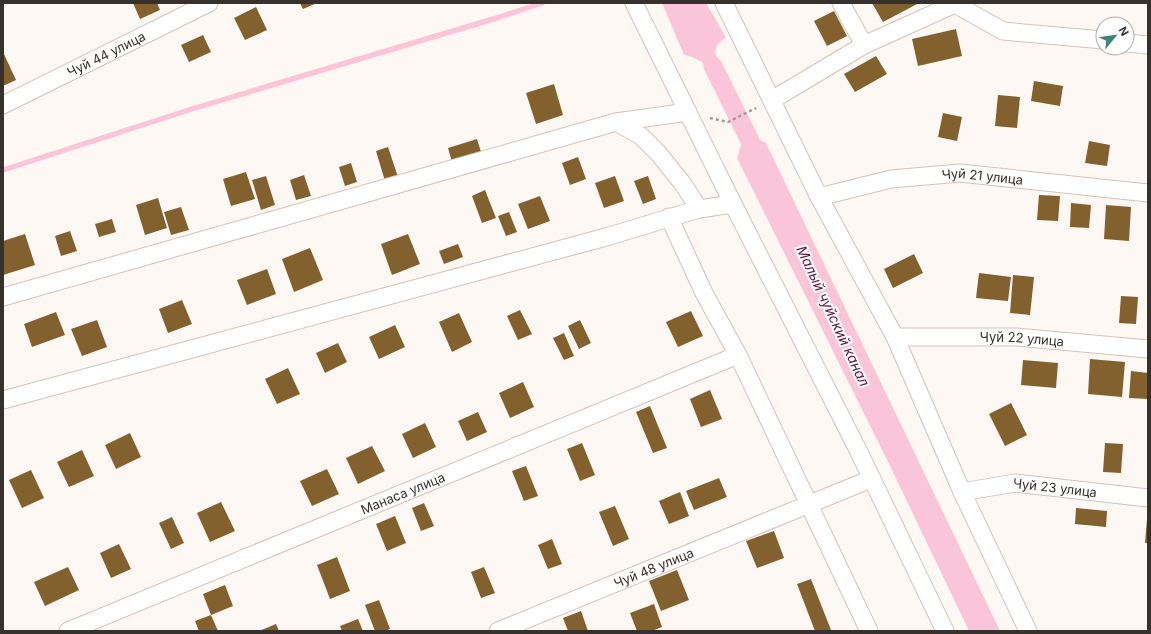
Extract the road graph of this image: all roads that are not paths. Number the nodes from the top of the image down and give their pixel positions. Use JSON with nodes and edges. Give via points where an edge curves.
{"nodes":[{"id":1,"x":209,"y":3,"type":"edge"},
{"id":2,"x":634,"y":3,"type":"edge"},
{"id":3,"x":724,"y":3,"type":"edge"},
{"id":4,"x":841,"y":3,"type":"edge"},
{"id":5,"x":956,"y":4,"type":"edge"},
{"id":6,"x":1095,"y":39,"type":"edge"},
{"id":7,"x":1135,"y":44,"type":"edge"},
{"id":8,"x":864,"y":45,"type":"junction"},
{"id":9,"x":1148,"y":45,"type":"edge"},
{"id":10,"x":772,"y":100,"type":"junction"},
{"id":11,"x":3,"y":105,"type":"edge"},
{"id":12,"x":688,"y":112,"type":"junction"},
{"id":13,"x":616,"y":122,"type":"junction"},
{"id":14,"x":1148,"y":192,"type":"edge"},
{"id":15,"x":819,"y":197,"type":"junction"},
{"id":16,"x":733,"y":204,"type":"junction"},
{"id":17,"x":699,"y":209,"type":"junction"},
{"id":18,"x":669,"y":217,"type":"junction"},
{"id":19,"x":3,"y":297,"type":"edge"},
{"id":20,"x":894,"y":337,"type":"junction"},
{"id":21,"x":1148,"y":349,"type":"edge"},
{"id":22,"x":738,"y":355,"type":"junction"},
{"id":23,"x":3,"y":400,"type":"edge"},
{"id":24,"x":872,"y":479,"type":"junction"},
{"id":25,"x":962,"y":492,"type":"junction"},
{"id":26,"x":1148,"y":498,"type":"edge"},
{"id":27,"x":809,"y":505,"type":"junction"},
{"id":28,"x":68,"y":631,"type":"edge"},
{"id":29,"x":498,"y":631,"type":"edge"},
{"id":30,"x":869,"y":631,"type":"edge"},
{"id":31,"x":945,"y":631,"type":"edge"},
{"id":32,"x":1028,"y":631,"type":"edge"}],
"edges":[{"from":1,"to":11,"type":"street","name":"Чуй 44 улица"},
{"from":2,"to":12,"type":"street"},
{"from":3,"to":10,"type":"street"},
{"from":4,"to":8,"type":"street"},
{"from":5,"to":6,"type":"street","via":[[1003,31]]},
{"from":5,"to":8,"type":"street"},
{"from":7,"to":9,"type":"street"},
{"from":8,"to":10,"type":"street"},
{"from":10,"to":15,"type":"street"},
{"from":12,"to":13,"type":"street"},
{"from":12,"to":16,"type":"street"},
{"from":13,"to":17,"type":"street","via":[[641,136],[658,153]]},
{"from":13,"to":19,"type":"street"},
{"from":14,"to":15,"type":"street","name":"Чуй 21 улица","via":[[960,173],[891,179]]},
{"from":15,"to":20,"type":"street"},
{"from":16,"to":17,"type":"street"},
{"from":16,"to":24,"type":"street"},
{"from":17,"to":18,"type":"street"},
{"from":18,"to":22,"type":"street","via":[[704,293]]},
{"from":18,"to":23,"type":"street","via":[[606,237]]},
{"from":20,"to":21,"type":"street","name":"Чуй 22 улица","via":[[1016,337]]},
{"from":20,"to":25,"type":"street"},
{"from":22,"to":27,"type":"street"},
{"from":22,"to":28,"type":"street","name":"Манаса улица"},
{"from":24,"to":27,"type":"street","name":"Чуй 48 улица"},
{"from":24,"to":31,"type":"street"},
{"from":25,"to":26,"type":"street","name":"Чуй 23 улица","via":[[1015,483]]},
{"from":25,"to":32,"type":"street"},
{"from":27,"to":29,"type":"street","name":"Чуй 48 улица"},
{"from":27,"to":30,"type":"street"}]}
